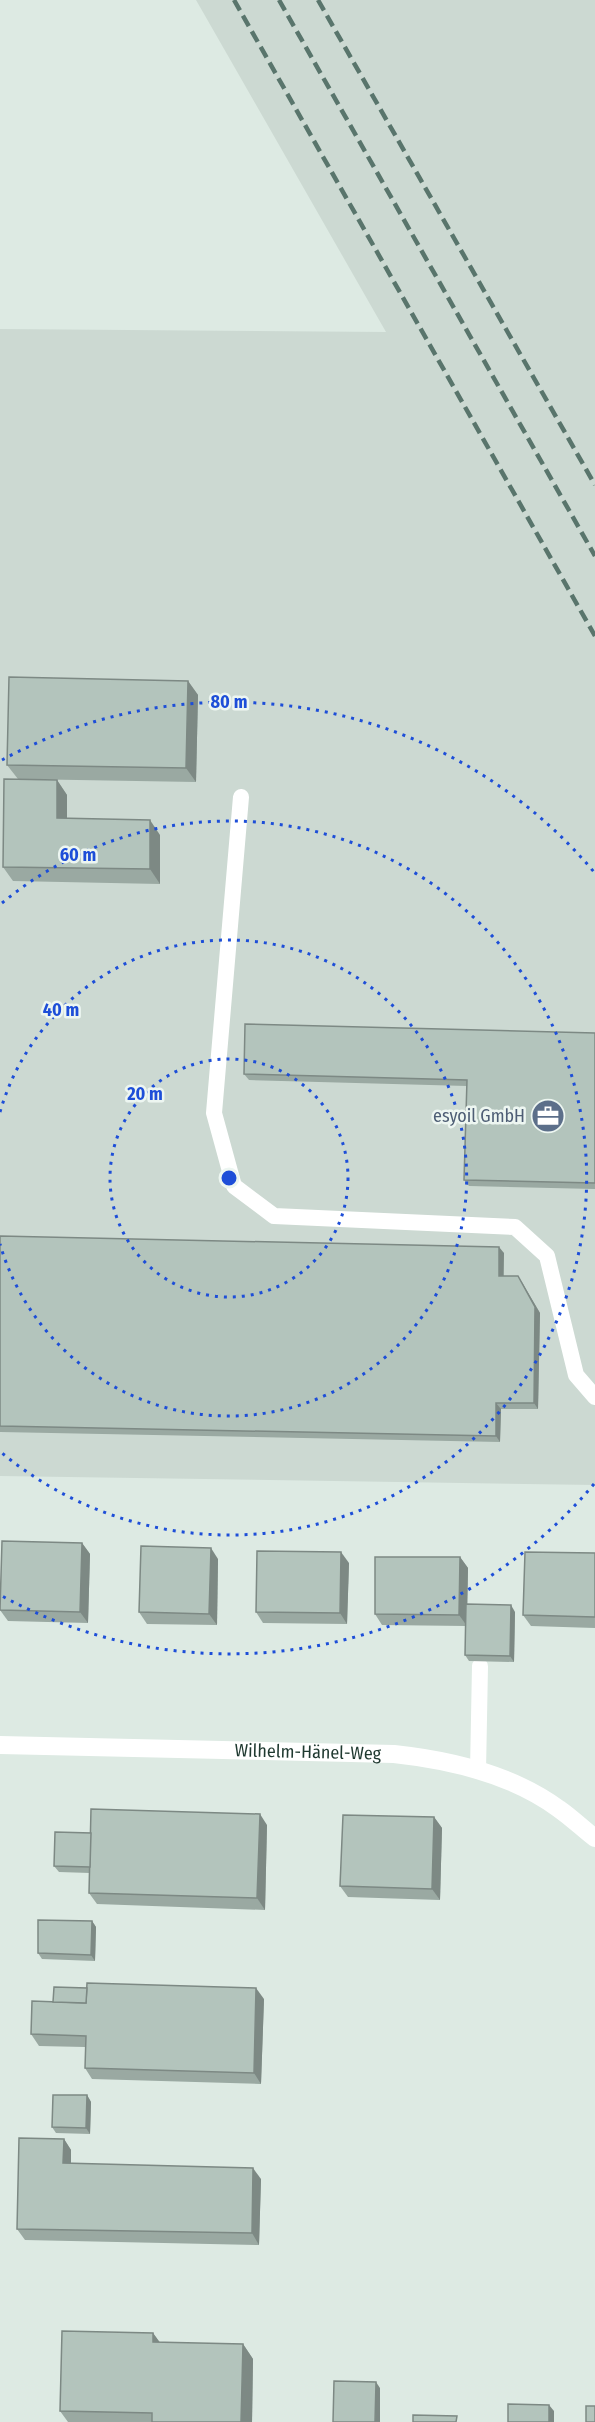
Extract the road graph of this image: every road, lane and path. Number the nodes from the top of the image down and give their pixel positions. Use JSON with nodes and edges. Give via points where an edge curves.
{"nodes":[{"id":1,"x":241,"y":797,"type":"dead end"},
{"id":2,"x":595,"y":1397,"type":"edge"},
{"id":3,"x":480,"y":1666,"type":"edge"},
{"id":4,"x":0,"y":1745,"type":"edge"},
{"id":5,"x":478,"y":1771,"type":"junction"},
{"id":6,"x":595,"y":1838,"type":"edge"}],
"edges":[{"from":1,"to":2,"type":"lane","via":[[214,1113],[234,1186],[274,1216],[515,1227],[547,1256],[576,1375]]},
{"from":3,"to":5,"type":"lane"},
{"from":4,"to":5,"type":"street","name":"Wilhelm-Hänel-Weg","via":[[394,1754],[434,1758]]},
{"from":5,"to":6,"type":"street","name":"Wilhelm-Hänel-Weg","via":[[558,1808]]}]}
